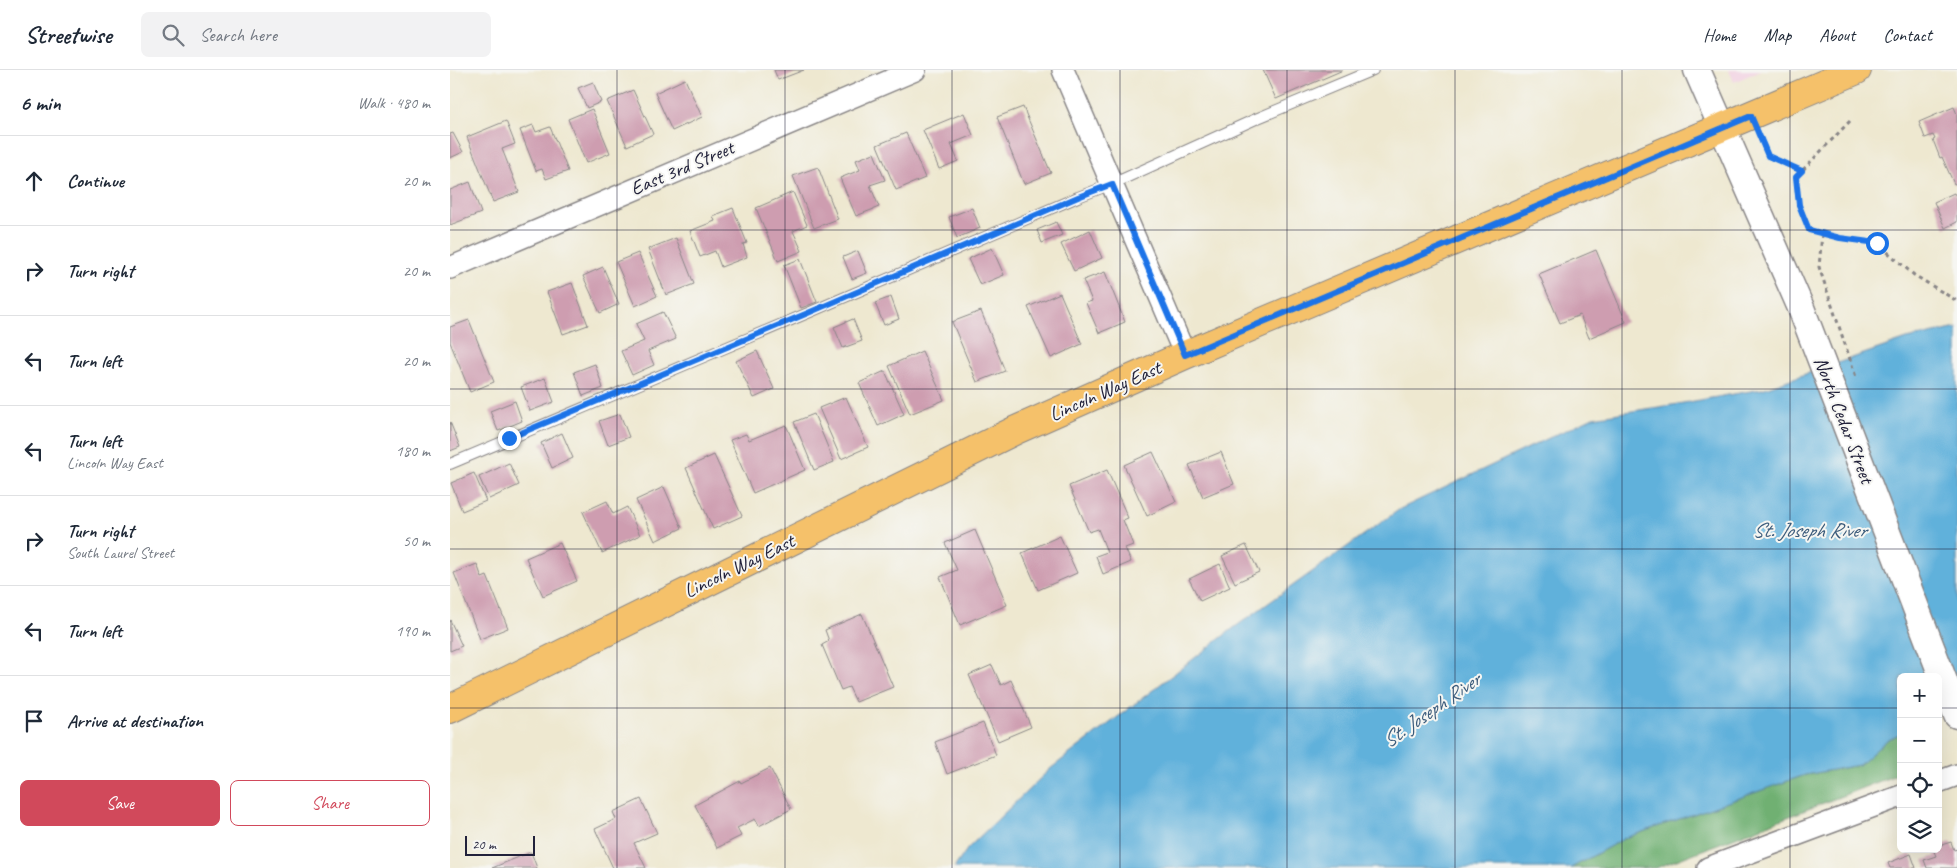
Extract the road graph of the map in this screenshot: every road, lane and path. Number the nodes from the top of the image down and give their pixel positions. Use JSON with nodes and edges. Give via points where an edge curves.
{"nodes":[{"id":1,"x":915,"y":70,"type":"edge"},
{"id":2,"x":1063,"y":70,"type":"edge"},
{"id":3,"x":1373,"y":70,"type":"edge"},
{"id":4,"x":1697,"y":70,"type":"edge"},
{"id":5,"x":1857,"y":70,"type":"edge"},
{"id":6,"x":1751,"y":116,"type":"junction"},
{"id":7,"x":1850,"y":121,"type":"dead end"},
{"id":8,"x":1722,"y":129,"type":"junction"},
{"id":9,"x":1802,"y":171,"type":"junction"},
{"id":10,"x":1112,"y":184,"type":"junction"},
{"id":11,"x":1822,"y":234,"type":"junction"},
{"id":12,"x":450,"y":268,"type":"edge"},
{"id":13,"x":1957,"y":301,"type":"edge"},
{"id":14,"x":1832,"y":302,"type":"dead end"},
{"id":15,"x":1185,"y":355,"type":"junction"},
{"id":16,"x":450,"y":464,"type":"edge"},
{"id":17,"x":450,"y":709,"type":"edge"},
{"id":18,"x":1957,"y":715,"type":"edge"},
{"id":19,"x":1957,"y":775,"type":"edge"},
{"id":20,"x":1942,"y":781,"type":"edge"},
{"id":21,"x":1897,"y":797,"type":"edge"},
{"id":22,"x":1708,"y":868,"type":"edge"}],
"edges":[{"from":1,"to":12,"type":"street","name":"East 3rd Street"},
{"from":2,"to":10,"type":"street"},
{"from":3,"to":10,"type":"lane"},
{"from":4,"to":8,"type":"street","name":"North Cedar Street"},
{"from":5,"to":6,"type":"main road","name":"Lincoln Way East"},
{"from":6,"to":8,"type":"main road","name":"Lincoln Way East"},
{"from":6,"to":9,"type":"path","via":[[1768,156]]},
{"from":7,"to":9,"type":"path"},
{"from":8,"to":15,"type":"main road","name":"Lincoln Way East"},
{"from":8,"to":18,"type":"street","name":"North Cedar Street","via":[[1801,308]]},
{"from":9,"to":11,"type":"path","via":[[1796,177],[1799,205],[1809,230]]},
{"from":10,"to":15,"type":"street"},
{"from":10,"to":16,"type":"lane"},
{"from":11,"to":13,"type":"path","via":[[1877,243],[1914,275]]},
{"from":11,"to":14,"type":"path","via":[[1819,267]]},
{"from":15,"to":17,"type":"main road","name":"Lincoln Way East","via":[[998,439]]},
{"from":19,"to":20,"type":"street"},
{"from":21,"to":22,"type":"street"}]}
